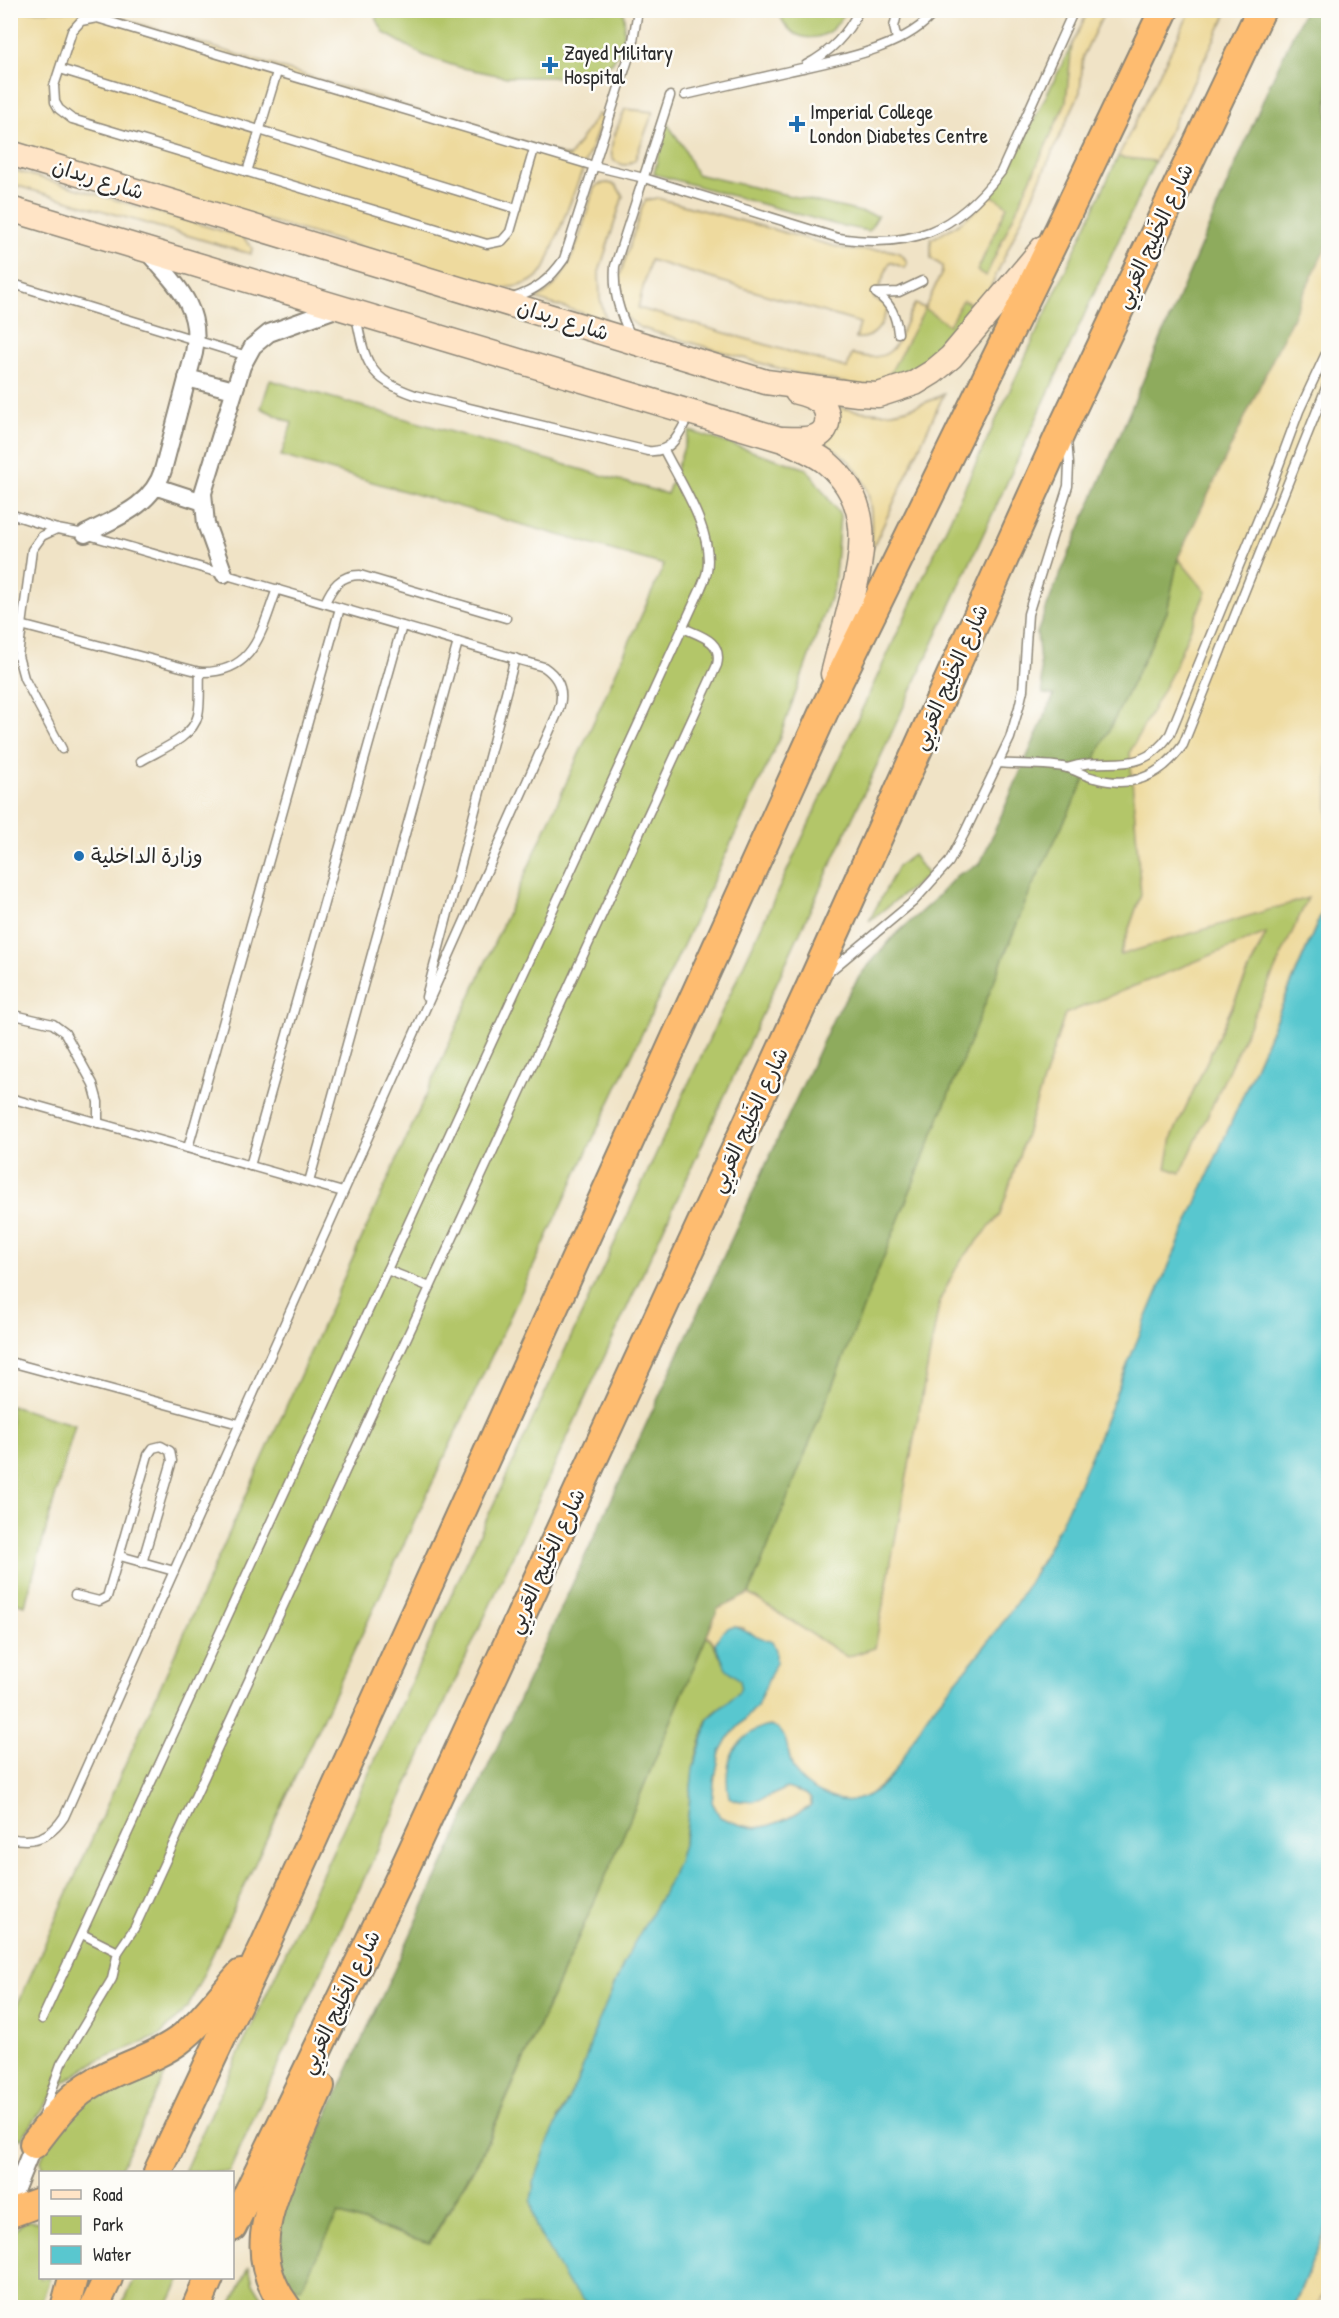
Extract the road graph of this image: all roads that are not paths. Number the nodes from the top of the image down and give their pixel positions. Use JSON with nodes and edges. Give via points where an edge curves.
{"nodes":[{"id":1,"x":638,"y":10,"type":"edge"},
{"id":2,"x":859,"y":10,"type":"edge"},
{"id":3,"x":897,"y":10,"type":"edge"},
{"id":4,"x":936,"y":10,"type":"edge"},
{"id":5,"x":1074,"y":10,"type":"edge"},
{"id":6,"x":1164,"y":10,"type":"edge"},
{"id":7,"x":1261,"y":10,"type":"edge"},
{"id":8,"x":897,"y":39,"type":"junction"},
{"id":9,"x":60,"y":69,"type":"junction"},
{"id":10,"x":797,"y":69,"type":"junction"},
{"id":11,"x":277,"y":72,"type":"junction"},
{"id":12,"x":685,"y":95,"type":"dead end"},
{"id":13,"x":670,"y":96,"type":"dead end"},
{"id":14,"x":259,"y":130,"type":"junction"},
{"id":15,"x":534,"y":148,"type":"junction"},
{"id":16,"x":17,"y":152,"type":"edge"},
{"id":17,"x":594,"y":166,"type":"junction"},
{"id":18,"x":247,"y":172,"type":"junction"},
{"id":19,"x":644,"y":178,"type":"junction"},
{"id":20,"x":10,"y":209,"type":"edge"},
{"id":21,"x":517,"y":209,"type":"junction"},
{"id":22,"x":1060,"y":228,"type":"junction"},
{"id":23,"x":146,"y":249,"type":"junction"},
{"id":24,"x":922,"y":281,"type":"dead end"},
{"id":25,"x":10,"y":283,"type":"edge"},
{"id":26,"x":496,"y":300,"type":"junction"},
{"id":27,"x":348,"y":309,"type":"junction"},
{"id":28,"x":898,"y":333,"type":"dead end"},
{"id":29,"x":196,"y":340,"type":"junction"},
{"id":30,"x":634,"y":342,"type":"junction"},
{"id":31,"x":1329,"y":349,"type":"edge"},
{"id":32,"x":247,"y":356,"type":"junction"},
{"id":33,"x":187,"y":378,"type":"junction"},
{"id":34,"x":766,"y":382,"type":"junction"},
{"id":35,"x":1329,"y":383,"type":"edge"},
{"id":36,"x":234,"y":390,"type":"junction"},
{"id":37,"x":690,"y":412,"type":"junction"},
{"id":38,"x":1065,"y":423,"type":"junction"},
{"id":39,"x":783,"y":440,"type":"junction"},
{"id":40,"x":664,"y":450,"type":"junction"},
{"id":41,"x":157,"y":487,"type":"junction"},
{"id":42,"x":203,"y":502,"type":"junction"},
{"id":43,"x":10,"y":514,"type":"edge"},
{"id":44,"x":57,"y":529,"type":"junction"},
{"id":45,"x":85,"y":534,"type":"junction"},
{"id":46,"x":224,"y":574,"type":"junction"},
{"id":47,"x":277,"y":589,"type":"junction"},
{"id":48,"x":325,"y":603,"type":"junction"},
{"id":49,"x":340,"y":608,"type":"junction"},
{"id":50,"x":506,"y":618,"type":"dead end"},
{"id":51,"x":21,"y":625,"type":"junction"},
{"id":52,"x":402,"y":626,"type":"junction"},
{"id":53,"x":683,"y":628,"type":"junction"},
{"id":54,"x":458,"y":642,"type":"junction"},
{"id":55,"x":515,"y":658,"type":"junction"},
{"id":56,"x":200,"y":672,"type":"junction"},
{"id":57,"x":824,"y":711,"type":"junction"},
{"id":58,"x":62,"y":749,"type":"dead end"},
{"id":59,"x":141,"y":761,"type":"dead end"},
{"id":60,"x":998,"y":763,"type":"junction"},
{"id":61,"x":1067,"y":768,"type":"junction"},
{"id":62,"x":810,"y":988,"type":"junction"},
{"id":63,"x":10,"y":1014,"type":"edge"},
{"id":64,"x":420,"y":1020,"type":"junction"},
{"id":65,"x":10,"y":1098,"type":"edge"},
{"id":66,"x":98,"y":1123,"type":"junction"},
{"id":67,"x":188,"y":1148,"type":"junction"},
{"id":68,"x":250,"y":1166,"type":"junction"},
{"id":69,"x":309,"y":1182,"type":"junction"},
{"id":70,"x":343,"y":1192,"type":"junction"},
{"id":71,"x":387,"y":1270,"type":"junction"},
{"id":72,"x":430,"y":1287,"type":"junction"},
{"id":73,"x":10,"y":1362,"type":"edge"},
{"id":74,"x":239,"y":1424,"type":"junction"},
{"id":75,"x":120,"y":1556,"type":"junction"},
{"id":76,"x":141,"y":1563,"type":"junction"},
{"id":77,"x":174,"y":1571,"type":"junction"},
{"id":78,"x":75,"y":1595,"type":"dead end"},
{"id":79,"x":10,"y":1838,"type":"edge"},
{"id":80,"x":395,"y":1889,"type":"junction"},
{"id":81,"x":81,"y":1934,"type":"junction"},
{"id":82,"x":264,"y":1947,"type":"junction"},
{"id":83,"x":118,"y":1952,"type":"junction"},
{"id":84,"x":42,"y":2019,"type":"dead end"},
{"id":85,"x":34,"y":2144,"type":"junction"},
{"id":86,"x":158,"y":2171,"type":"edge"},
{"id":87,"x":39,"y":2202,"type":"edge"},
{"id":88,"x":10,"y":2203,"type":"edge"},
{"id":89,"x":10,"y":2213,"type":"edge"},
{"id":90,"x":234,"y":2223,"type":"edge"},
{"id":91,"x":72,"y":2279,"type":"edge"},
{"id":92,"x":107,"y":2279,"type":"edge"},
{"id":93,"x":209,"y":2279,"type":"edge"},
{"id":94,"x":65,"y":2307,"type":"edge"},
{"id":95,"x":94,"y":2307,"type":"edge"},
{"id":96,"x":196,"y":2307,"type":"edge"},
{"id":97,"x":287,"y":2307,"type":"edge"}],
"edges":[{"from":1,"to":17,"type":"lane","via":[[635,36]]},
{"from":2,"to":10,"type":"lane","via":[[846,33],[822,55]]},
{"from":3,"to":8,"type":"lane"},
{"from":4,"to":8,"type":"lane","via":[[918,28]]},
{"from":5,"to":19,"type":"lane","via":[[1001,172],[968,210],[922,235],[869,243],[838,238]]},
{"from":6,"to":22,"type":"highway"},
{"from":7,"to":38,"type":"highway","name":"شارع الخَلِيج العَربِي"},
{"from":8,"to":10,"type":"lane","via":[[847,59]]},
{"from":9,"to":11,"type":"lane","via":[[72,31],[81,21],[96,18]]},
{"from":9,"to":14,"type":"lane"},
{"from":9,"to":18,"type":"lane","via":[[53,94],[65,115]]},
{"from":10,"to":12,"type":"lane"},
{"from":11,"to":14,"type":"lane"},
{"from":11,"to":15,"type":"lane"},
{"from":13,"to":19,"type":"lane"},
{"from":14,"to":18,"type":"lane"},
{"from":14,"to":21,"type":"lane"},
{"from":15,"to":17,"type":"lane"},
{"from":15,"to":21,"type":"lane"},
{"from":16,"to":26,"type":"main road","name":"شارع ربدان"},
{"from":17,"to":19,"type":"lane"},
{"from":17,"to":26,"type":"lane","via":[[564,259],[555,273],[529,293]]},
{"from":18,"to":21,"type":"lane","via":[[487,244],[506,237]]},
{"from":19,"to":30,"type":"lane","via":[[615,266],[616,304]]},
{"from":20,"to":23,"type":"main road"},
{"from":22,"to":34,"type":"main road","name":"شارع ربدان","via":[[951,357],[915,383],[878,394],[858,394]]},
{"from":22,"to":57,"type":"highway"},
{"from":23,"to":27,"type":"main road"},
{"from":23,"to":29,"type":"street","via":[[188,302],[196,325]]},
{"from":24,"to":28,"type":"lane","via":[[900,292],[876,293],[893,310]]},
{"from":25,"to":29,"type":"lane"},
{"from":26,"to":30,"type":"main road","name":"شارع ربدان"},
{"from":27,"to":32,"type":"street","via":[[278,328],[261,339]]},
{"from":27,"to":37,"type":"main road"},
{"from":27,"to":40,"type":"lane","via":[[367,360],[377,376],[393,388],[648,451]]},
{"from":29,"to":32,"type":"lane"},
{"from":29,"to":33,"type":"street"},
{"from":30,"to":34,"type":"main road","name":"شارع ربدان"},
{"from":31,"to":61,"type":"lane","via":[[1299,411],[1170,734],[1141,761],[1093,762]]},
{"from":32,"to":36,"type":"street"},
{"from":33,"to":36,"type":"street"},
{"from":33,"to":41,"type":"street"},
{"from":34,"to":39,"type":"main road","via":[[813,397],[828,414],[825,428],[818,436]]},
{"from":35,"to":61,"type":"lane","via":[[1183,745],[1168,764],[1148,777],[1124,783],[1095,779]]},
{"from":36,"to":42,"type":"street"},
{"from":37,"to":39,"type":"main road"},
{"from":37,"to":40,"type":"lane","via":[[676,441]]},
{"from":38,"to":60,"type":"lane","via":[[1070,464],[1068,486],[1031,600],[1021,698]]},
{"from":38,"to":62,"type":"highway","name":"شارع الخَلِيج العَربِي"},
{"from":39,"to":57,"type":"main road","via":[[826,462],[853,495],[860,516],[861,564]]},
{"from":40,"to":53,"type":"lane","via":[[702,527],[707,549],[707,571]]},
{"from":41,"to":42,"type":"street"},
{"from":41,"to":45,"type":"street","via":[[138,506]]},
{"from":42,"to":46,"type":"street","via":[[206,524]]},
{"from":43,"to":44,"type":"lane"},
{"from":44,"to":45,"type":"lane"},
{"from":44,"to":51,"type":"lane","via":[[42,536],[32,550]]},
{"from":45,"to":46,"type":"lane"},
{"from":46,"to":47,"type":"lane"},
{"from":47,"to":48,"type":"lane"},
{"from":47,"to":56,"type":"lane","via":[[250,653],[223,671]]},
{"from":48,"to":49,"type":"lane"},
{"from":48,"to":50,"type":"lane","via":[[340,580],[360,575]]},
{"from":49,"to":52,"type":"lane"},
{"from":49,"to":67,"type":"lane"},
{"from":51,"to":56,"type":"lane"},
{"from":51,"to":58,"type":"lane","via":[[18,656],[24,678]]},
{"from":52,"to":54,"type":"lane"},
{"from":52,"to":68,"type":"lane"},
{"from":53,"to":71,"type":"lane"},
{"from":53,"to":72,"type":"lane","via":[[715,644],[717,665]]},
{"from":54,"to":55,"type":"lane"},
{"from":54,"to":69,"type":"lane"},
{"from":55,"to":64,"type":"lane"},
{"from":55,"to":64,"type":"lane","via":[[553,673],[559,681],[561,702]]},
{"from":56,"to":59,"type":"lane","via":[[195,722],[186,734]]},
{"from":57,"to":82,"type":"highway"},
{"from":60,"to":61,"type":"lane"},
{"from":60,"to":62,"type":"lane","via":[[954,853],[934,879],[913,902]]},
{"from":62,"to":80,"type":"highway","name":"شارع الخَلِيج العَربِي"},
{"from":63,"to":66,"type":"lane","via":[[53,1024],[65,1033],[93,1084]]},
{"from":64,"to":70,"type":"lane"},
{"from":65,"to":66,"type":"lane"},
{"from":66,"to":67,"type":"lane"},
{"from":67,"to":68,"type":"lane"},
{"from":68,"to":69,"type":"lane"},
{"from":69,"to":70,"type":"lane"},
{"from":70,"to":74,"type":"lane"},
{"from":71,"to":72,"type":"lane"},
{"from":71,"to":81,"type":"lane"},
{"from":72,"to":83,"type":"lane","via":[[135,1927]]},
{"from":73,"to":74,"type":"lane"},
{"from":74,"to":77,"type":"lane"},
{"from":75,"to":76,"type":"lane"},
{"from":75,"to":76,"type":"lane","via":[[148,1455],[161,1446],[170,1451],[172,1461]]},
{"from":75,"to":78,"type":"lane","via":[[107,1597],[99,1601]]},
{"from":76,"to":77,"type":"lane"},
{"from":77,"to":79,"type":"lane","via":[[58,1827],[38,1840]]},
{"from":80,"to":90,"type":"highway","name":"شارع الخَلِيج العَربِي"},
{"from":80,"to":97,"type":"highway","via":[[272,2200],[264,2235],[266,2267]]},
{"from":81,"to":83,"type":"lane"},
{"from":81,"to":84,"type":"lane"},
{"from":82,"to":85,"type":"highway","via":[[180,2039],[73,2097]]},
{"from":82,"to":86,"type":"highway"},
{"from":83,"to":85,"type":"lane","via":[[112,1979],[57,2073]]},
{"from":85,"to":88,"type":"street"},
{"from":87,"to":89,"type":"highway"},
{"from":91,"to":94,"type":"highway"},
{"from":92,"to":95,"type":"highway"},
{"from":93,"to":96,"type":"highway"}]}
